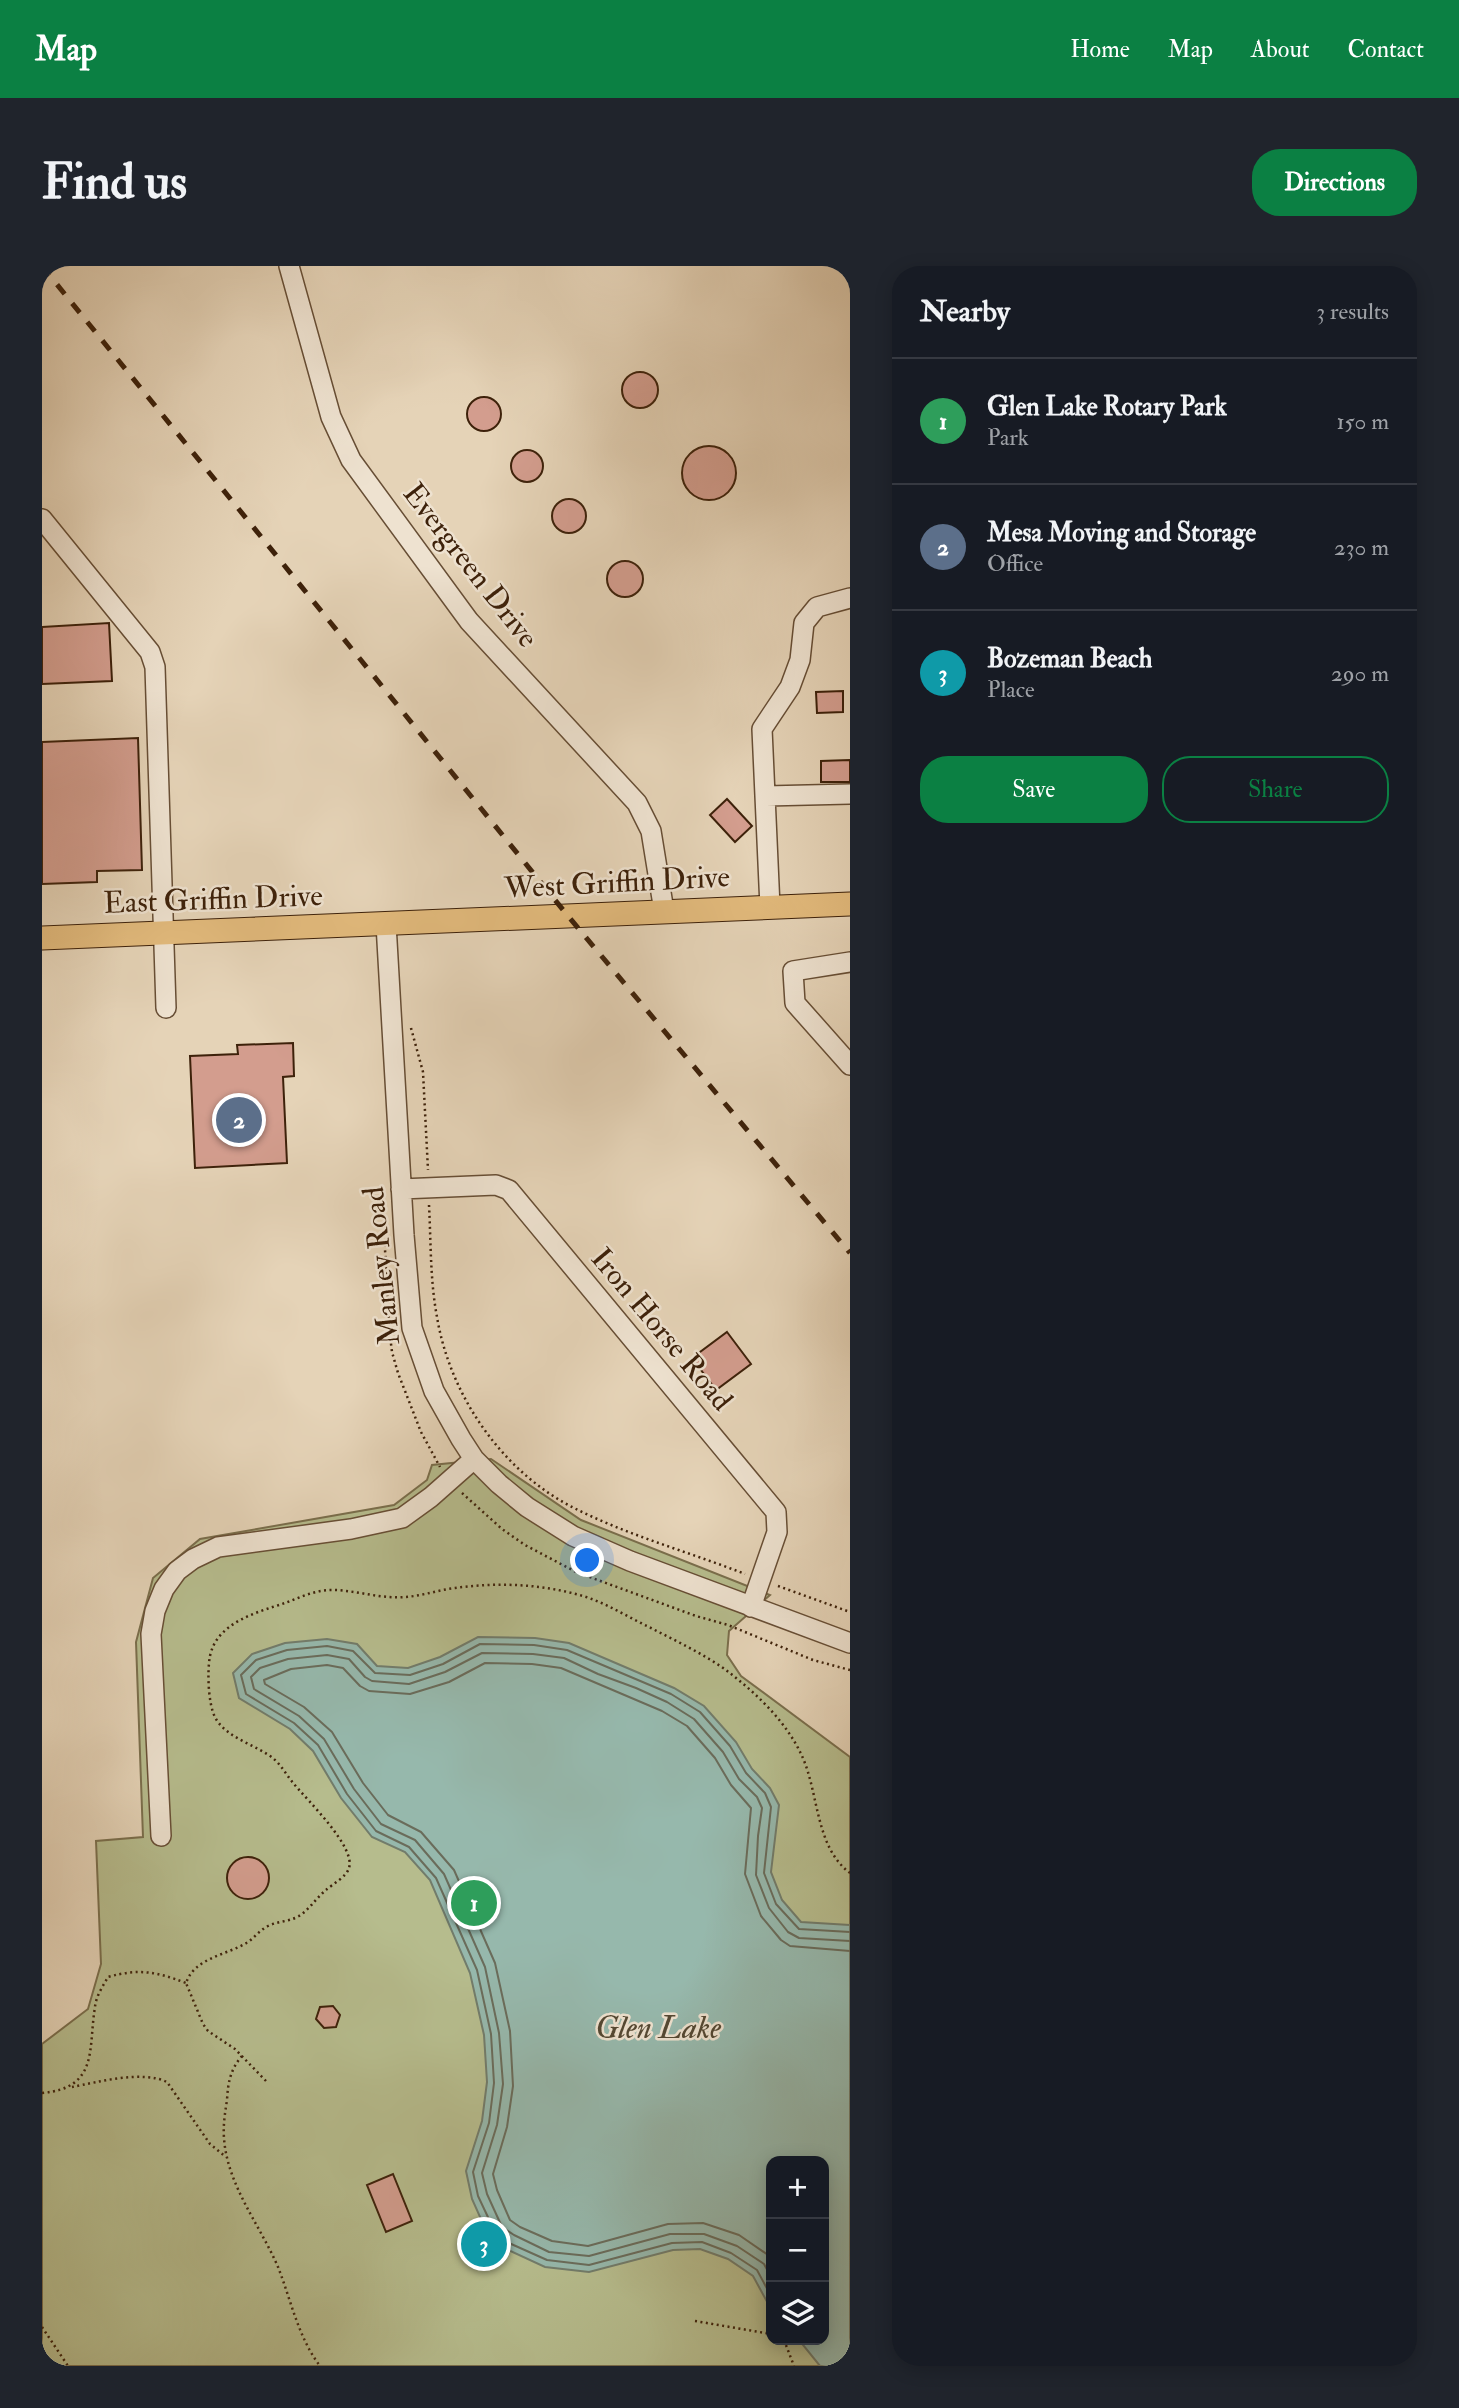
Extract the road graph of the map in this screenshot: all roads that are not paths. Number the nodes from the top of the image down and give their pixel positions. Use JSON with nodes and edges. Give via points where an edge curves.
{"nodes":[{"id":1,"x":289,"y":266,"type":"edge"},
{"id":2,"x":42,"y":519,"type":"edge"},
{"id":3,"x":850,"y":598,"type":"edge"},
{"id":4,"x":850,"y":794,"type":"edge"},
{"id":5,"x":766,"y":796,"type":"junction"},
{"id":6,"x":850,"y":904,"type":"edge"},
{"id":7,"x":770,"y":907,"type":"junction"},
{"id":8,"x":664,"y":911,"type":"junction"},
{"id":9,"x":386,"y":924,"type":"junction"},
{"id":10,"x":164,"y":933,"type":"junction"},
{"id":11,"x":42,"y":938,"type":"edge"},
{"id":12,"x":850,"y":962,"type":"edge"},
{"id":13,"x":166,"y":1008,"type":"dead end"},
{"id":14,"x":850,"y":1065,"type":"edge"},
{"id":15,"x":401,"y":1189,"type":"junction"},
{"id":16,"x":474,"y":1459,"type":"junction"},
{"id":17,"x":751,"y":1606,"type":"junction"},
{"id":18,"x":850,"y":1643,"type":"edge"},
{"id":19,"x":161,"y":1836,"type":"dead end"}],
"edges":[{"from":1,"to":8,"type":"street","name":"Evergreen Drive","via":[[331,417],[351,460],[469,621],[638,803],[651,831]]},
{"from":2,"to":10,"type":"street","via":[[150,652],[155,667]]},
{"from":3,"to":5,"type":"street","via":[[817,607],[804,623],[800,660],[790,687],[762,729]]},
{"from":4,"to":5,"type":"street"},
{"from":5,"to":7,"type":"street"},
{"from":6,"to":7,"type":"main road","name":"West Griffin Drive"},
{"from":7,"to":8,"type":"main road","name":"West Griffin Drive"},
{"from":8,"to":9,"type":"main road","name":"West Griffin Drive"},
{"from":9,"to":10,"type":"main road","name":"East Griffin Drive"},
{"from":9,"to":15,"type":"street","name":"Manley Road"},
{"from":10,"to":11,"type":"main road","name":"East Griffin Drive"},
{"from":10,"to":13,"type":"street"},
{"from":12,"to":14,"type":"street","via":[[793,971],[795,1003]]},
{"from":15,"to":16,"type":"street","name":"Manley Road","via":[[412,1328],[442,1409]]},
{"from":15,"to":17,"type":"street","name":"Iron Horse Road","via":[[496,1185],[509,1190],[776,1513],[777,1532]]},
{"from":16,"to":17,"type":"street","name":"Manley Road","via":[[527,1507],[573,1536]]},
{"from":16,"to":19,"type":"street","via":[[402,1518],[351,1530],[218,1547],[177,1571],[164,1588],[151,1634]]},
{"from":17,"to":18,"type":"street","name":"Manley Road"}]}
